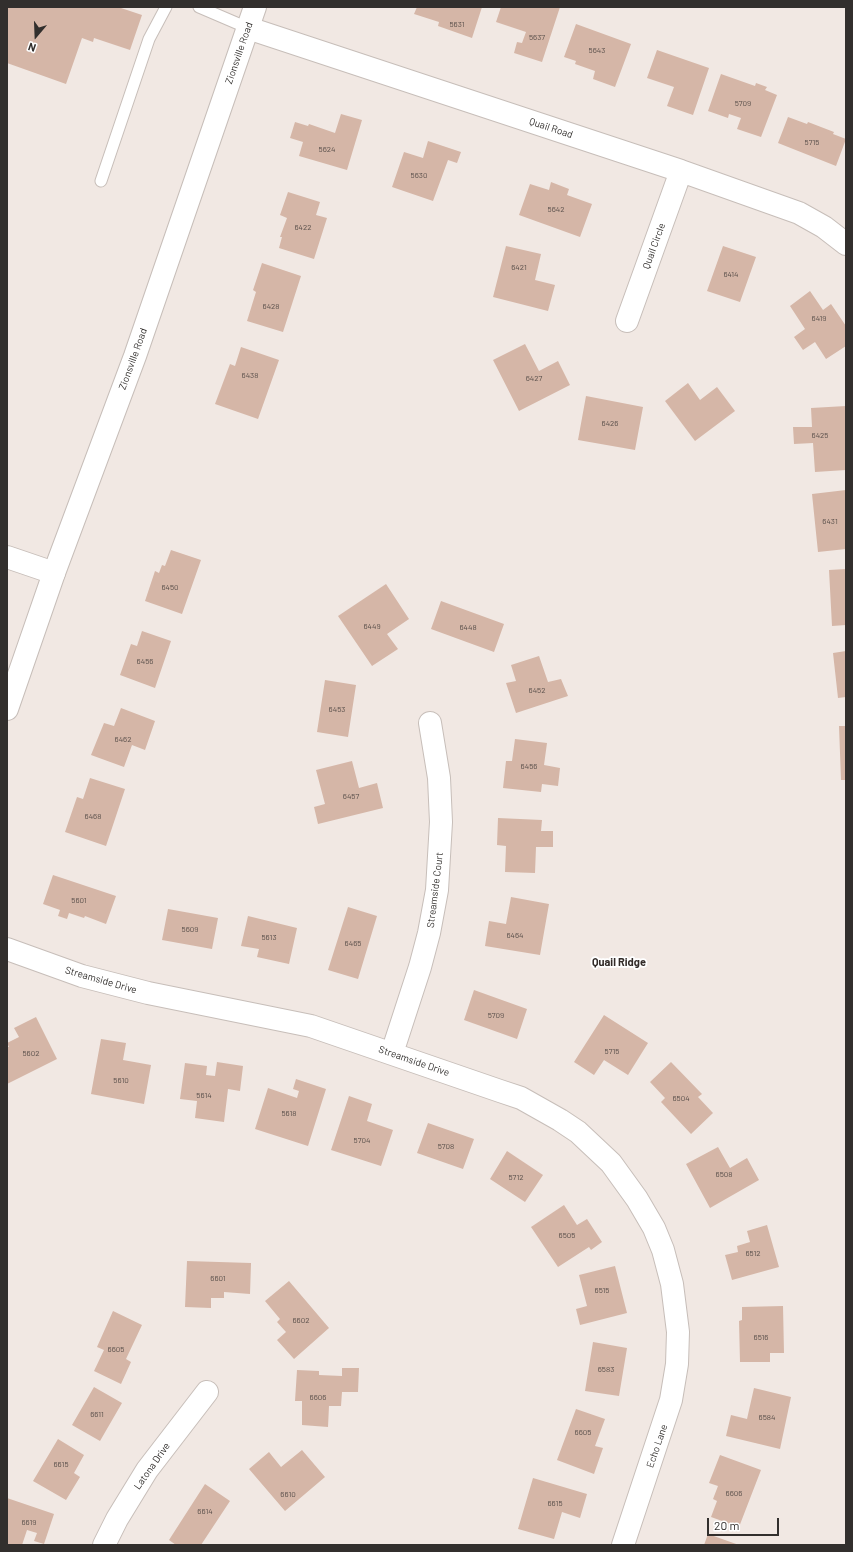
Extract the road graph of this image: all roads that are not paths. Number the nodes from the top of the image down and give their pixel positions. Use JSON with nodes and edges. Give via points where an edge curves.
{"nodes":[{"id":1,"x":166,"y":7,"type":"edge"},
{"id":2,"x":199,"y":7,"type":"edge"},
{"id":3,"x":255,"y":7,"type":"edge"},
{"id":4,"x":248,"y":28,"type":"junction"},
{"id":5,"x":681,"y":171,"type":"junction"},
{"id":6,"x":101,"y":181,"type":"dead end"},
{"id":7,"x":846,"y":244,"type":"edge"},
{"id":8,"x":627,"y":321,"type":"dead end"},
{"id":9,"x":7,"y":557,"type":"edge"},
{"id":10,"x":54,"y":573,"type":"junction"},
{"id":11,"x":7,"y":709,"type":"edge"},
{"id":12,"x":430,"y":723,"type":"dead end"},
{"id":13,"x":7,"y":949,"type":"edge"},
{"id":14,"x":392,"y":1053,"type":"junction"},
{"id":15,"x":678,"y":1344,"type":"joint"},
{"id":16,"x":207,"y":1392,"type":"dead end"},
{"id":17,"x":104,"y":1545,"type":"edge"},
{"id":18,"x":623,"y":1545,"type":"edge"}],
"edges":[{"from":1,"to":6,"type":"lane","via":[[149,39]]},
{"from":2,"to":4,"type":"lane"},
{"from":3,"to":4,"type":"street","name":"Zionsville Road"},
{"from":4,"to":5,"type":"street","name":"Quail Road"},
{"from":4,"to":10,"type":"street","name":"Zionsville Road","via":[[135,356]]},
{"from":5,"to":7,"type":"street","name":"Quail Road","via":[[799,213],[824,227]]},
{"from":5,"to":8,"type":"street","name":"Quail Circle"},
{"from":9,"to":10,"type":"street"},
{"from":10,"to":11,"type":"street","name":"Zionsville Road"},
{"from":12,"to":14,"type":"street","name":"Streamside Court","via":[[439,778],[441,822],[437,890],[420,967]]},
{"from":13,"to":14,"type":"street","name":"Streamside Drive","via":[[82,976],[148,993],[311,1026]]},
{"from":14,"to":15,"type":"street","name":"Streamside Drive","via":[[521,1098],[578,1132],[611,1163],[634,1194],[654,1228],[663,1250],[672,1284]]},
{"from":15,"to":18,"type":"street","name":"Echo Lane","via":[[667,1418]]},
{"from":16,"to":17,"type":"street","name":"Latona Drive","via":[[147,1470]]}]}
